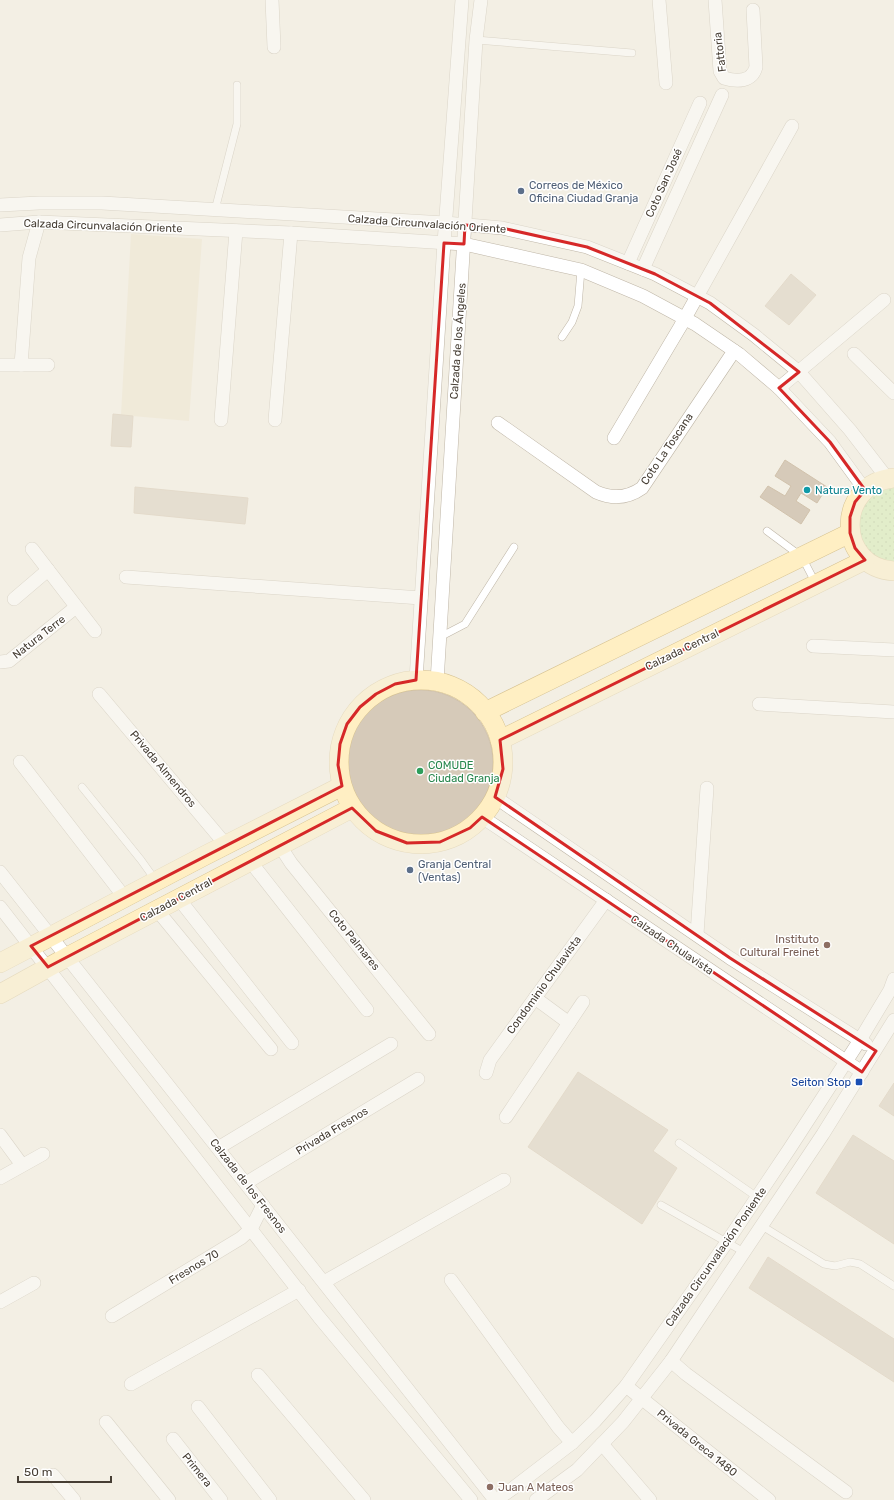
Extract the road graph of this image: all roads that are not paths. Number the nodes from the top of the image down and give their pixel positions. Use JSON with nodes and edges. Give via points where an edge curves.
{"nodes":[{"id":1,"x":272,"y":0,"type":"edge"},
{"id":2,"x":462,"y":0,"type":"edge"},
{"id":3,"x":481,"y":0,"type":"edge"},
{"id":4,"x":660,"y":0,"type":"edge"},
{"id":5,"x":715,"y":0,"type":"edge"},
{"id":6,"x":753,"y":10,"type":"dead end"},
{"id":7,"x":476,"y":40,"type":"junction"},
{"id":8,"x":274,"y":47,"type":"dead end"},
{"id":9,"x":632,"y":53,"type":"dead end"},
{"id":10,"x":666,"y":84,"type":"dead end"},
{"id":11,"x":237,"y":85,"type":"dead end"},
{"id":12,"x":722,"y":95,"type":"dead end"},
{"id":13,"x":700,"y":103,"type":"dead end"},
{"id":14,"x":792,"y":126,"type":"dead end"},
{"id":15,"x":0,"y":205,"type":"edge"},
{"id":16,"x":132,"y":205,"type":"junction"},
{"id":17,"x":215,"y":210,"type":"junction"},
{"id":18,"x":39,"y":222,"type":"junction"},
{"id":19,"x":24,"y":223,"type":"junction"},
{"id":20,"x":445,"y":223,"type":"junction"},
{"id":21,"x":0,"y":225,"type":"edge"},
{"id":22,"x":465,"y":225,"type":"junction"},
{"id":23,"x":130,"y":226,"type":"junction"},
{"id":24,"x":236,"y":231,"type":"junction"},
{"id":25,"x":291,"y":234,"type":"junction"},
{"id":26,"x":444,"y":243,"type":"junction"},
{"id":27,"x":464,"y":244,"type":"junction"},
{"id":28,"x":29,"y":258,"type":"junction"},
{"id":29,"x":628,"y":263,"type":"junction"},
{"id":30,"x":643,"y":269,"type":"junction"},
{"id":31,"x":581,"y":270,"type":"junction"},
{"id":32,"x":698,"y":297,"type":"junction"},
{"id":33,"x":884,"y":300,"type":"dead end"},
{"id":34,"x":685,"y":318,"type":"junction"},
{"id":35,"x":562,"y":337,"type":"dead end"},
{"id":36,"x":734,"y":351,"type":"junction"},
{"id":37,"x":854,"y":354,"type":"dead end"},
{"id":38,"x":0,"y":365,"type":"edge"},
{"id":39,"x":21,"y":365,"type":"junction"},
{"id":40,"x":48,"y":365,"type":"dead end"},
{"id":41,"x":798,"y":372,"type":"junction"},
{"id":42,"x":779,"y":388,"type":"junction"},
{"id":43,"x":894,"y":394,"type":"edge"},
{"id":44,"x":221,"y":420,"type":"dead end"},
{"id":45,"x":276,"y":420,"type":"dead end"},
{"id":46,"x":498,"y":423,"type":"dead end"},
{"id":47,"x":614,"y":438,"type":"dead end"},
{"id":48,"x":890,"y":478,"type":"edge"},
{"id":49,"x":865,"y":490,"type":"junction"},
{"id":50,"x":767,"y":531,"type":"dead end"},
{"id":51,"x":850,"y":533,"type":"junction"},
{"id":52,"x":514,"y":547,"type":"dead end"},
{"id":53,"x":32,"y":550,"type":"dead end"},
{"id":54,"x":802,"y":557,"type":"junction"},
{"id":55,"x":865,"y":560,"type":"junction"},
{"id":56,"x":48,"y":570,"type":"junction"},
{"id":57,"x":894,"y":571,"type":"edge"},
{"id":58,"x":126,"y":577,"type":"dead end"},
{"id":59,"x":816,"y":584,"type":"junction"},
{"id":60,"x":421,"y":598,"type":"junction"},
{"id":61,"x":14,"y":599,"type":"dead end"},
{"id":62,"x":76,"y":607,"type":"junction"},
{"id":63,"x":95,"y":631,"type":"dead end"},
{"id":64,"x":440,"y":637,"type":"junction"},
{"id":65,"x":813,"y":646,"type":"dead end"},
{"id":66,"x":894,"y":650,"type":"edge"},
{"id":67,"x":0,"y":662,"type":"edge"},
{"id":68,"x":416,"y":680,"type":"junction"},
{"id":69,"x":437,"y":682,"type":"junction"},
{"id":70,"x":99,"y":694,"type":"dead end"},
{"id":71,"x":759,"y":704,"type":"dead end"},
{"id":72,"x":485,"y":712,"type":"junction"},
{"id":73,"x":894,"y":712,"type":"edge"},
{"id":74,"x":500,"y":740,"type":"junction"},
{"id":75,"x":20,"y":762,"type":"dead end"},
{"id":76,"x":342,"y":786,"type":"junction"},
{"id":77,"x":82,"y":787,"type":"dead end"},
{"id":78,"x":707,"y":788,"type":"dead end"},
{"id":79,"x":495,"y":797,"type":"junction"},
{"id":80,"x":352,"y":808,"type":"junction"},
{"id":81,"x":482,"y":817,"type":"junction"},
{"id":82,"x":226,"y":845,"type":"junction"},
{"id":83,"x":280,"y":846,"type":"junction"},
{"id":84,"x":250,"y":861,"type":"junction"},
{"id":85,"x":0,"y":872,"type":"edge"},
{"id":86,"x":156,"y":881,"type":"junction"},
{"id":87,"x":124,"y":898,"type":"junction"},
{"id":88,"x":179,"y":899,"type":"junction"},
{"id":89,"x":606,"y":900,"type":"junction"},
{"id":90,"x":0,"y":907,"type":"edge"},
{"id":91,"x":157,"y":910,"type":"junction"},
{"id":92,"x":697,"y":934,"type":"junction"},
{"id":93,"x":51,"y":936,"type":"junction"},
{"id":94,"x":31,"y":946,"type":"junction"},
{"id":95,"x":67,"y":957,"type":"junction"},
{"id":96,"x":730,"y":958,"type":"junction"},
{"id":97,"x":0,"y":963,"type":"edge"},
{"id":98,"x":48,"y":967,"type":"junction"},
{"id":99,"x":719,"y":976,"type":"junction"},
{"id":100,"x":894,"y":979,"type":"edge"},
{"id":101,"x":0,"y":994,"type":"edge"},
{"id":102,"x":535,"y":998,"type":"junction"},
{"id":103,"x":583,"y":1002,"type":"dead end"},
{"id":104,"x":367,"y":1010,"type":"dead end"},
{"id":105,"x":894,"y":1020,"type":"edge"},
{"id":106,"x":569,"y":1023,"type":"junction"},
{"id":107,"x":429,"y":1034,"type":"dead end"},
{"id":108,"x":860,"y":1040,"type":"junction"},
{"id":109,"x":292,"y":1043,"type":"dead end"},
{"id":110,"x":391,"y":1044,"type":"dead end"},
{"id":111,"x":271,"y":1049,"type":"dead end"},
{"id":112,"x":876,"y":1051,"type":"junction"},
{"id":113,"x":846,"y":1061,"type":"junction"},
{"id":114,"x":862,"y":1072,"type":"junction"},
{"id":115,"x":486,"y":1073,"type":"dead end"},
{"id":116,"x":418,"y":1078,"type":"dead end"},
{"id":117,"x":506,"y":1117,"type":"dead end"},
{"id":118,"x":0,"y":1135,"type":"edge"},
{"id":119,"x":679,"y":1143,"type":"dead end"},
{"id":120,"x":218,"y":1148,"type":"junction"},
{"id":121,"x":790,"y":1148,"type":"junction"},
{"id":122,"x":43,"y":1154,"type":"dead end"},
{"id":123,"x":807,"y":1159,"type":"junction"},
{"id":124,"x":22,"y":1165,"type":"junction"},
{"id":125,"x":0,"y":1178,"type":"edge"},
{"id":126,"x":504,"y":1180,"type":"dead end"},
{"id":127,"x":246,"y":1183,"type":"junction"},
{"id":128,"x":757,"y":1198,"type":"junction"},
{"id":129,"x":263,"y":1205,"type":"junction"},
{"id":130,"x":661,"y":1205,"type":"dead end"},
{"id":131,"x":762,"y":1226,"type":"junction"},
{"id":132,"x":251,"y":1229,"type":"junction"},
{"id":133,"x":727,"y":1242,"type":"junction"},
{"id":134,"x":744,"y":1252,"type":"junction"},
{"id":135,"x":450,"y":1280,"type":"dead end"},
{"id":136,"x":324,"y":1282,"type":"junction"},
{"id":137,"x":34,"y":1283,"type":"dead end"},
{"id":138,"x":894,"y":1286,"type":"edge"},
{"id":139,"x":299,"y":1290,"type":"junction"},
{"id":140,"x":0,"y":1302,"type":"edge"},
{"id":141,"x":112,"y":1316,"type":"dead end"},
{"id":142,"x":671,"y":1361,"type":"junction"},
{"id":143,"x":258,"y":1375,"type":"dead end"},
{"id":144,"x":131,"y":1384,"type":"dead end"},
{"id":145,"x":626,"y":1386,"type":"junction"},
{"id":146,"x":642,"y":1399,"type":"junction"},
{"id":147,"x":198,"y":1407,"type":"dead end"},
{"id":148,"x":106,"y":1422,"type":"dead end"},
{"id":149,"x":173,"y":1439,"type":"dead end"},
{"id":150,"x":572,"y":1443,"type":"junction"},
{"id":151,"x":602,"y":1444,"type":"junction"},
{"id":152,"x":53,"y":1475,"type":"dead end"},
{"id":153,"x":846,"y":1492,"type":"dead end"},
{"id":154,"x":74,"y":1500,"type":"edge"},
{"id":155,"x":169,"y":1500,"type":"edge"},
{"id":156,"x":221,"y":1500,"type":"edge"},
{"id":157,"x":270,"y":1500,"type":"edge"},
{"id":158,"x":364,"y":1500,"type":"edge"},
{"id":159,"x":471,"y":1500,"type":"edge"},
{"id":160,"x":496,"y":1500,"type":"edge"},
{"id":161,"x":536,"y":1500,"type":"edge"},
{"id":162,"x":650,"y":1500,"type":"edge"},
{"id":163,"x":769,"y":1500,"type":"edge"}],
"edges":[{"from":1,"to":8,"type":"street"},
{"from":2,"to":20,"type":"street","name":"Calzada de los Ángeles"},
{"from":3,"to":7,"type":"street","name":"Calzada de los Ángeles"},
{"from":4,"to":10,"type":"street"},
{"from":5,"to":6,"type":"street","name":"Fattoria","via":[[720,71],[724,78],[730,80],[754,75],[756,67]]},
{"from":7,"to":9,"type":"lane"},
{"from":7,"to":22,"type":"street","name":"Calzada de los Ángeles"},
{"from":11,"to":17,"type":"lane","via":[[238,124]]},
{"from":12,"to":30,"type":"street"},
{"from":13,"to":29,"type":"street","name":"Coto San José"},
{"from":14,"to":32,"type":"street"},
{"from":15,"to":16,"type":"street","name":"Calzada Circunvalación Oriente"},
{"from":16,"to":17,"type":"street","name":"Calzada Circunvalación Oriente"},
{"from":16,"to":23,"type":"street"},
{"from":17,"to":20,"type":"street","name":"Calzada Circunvalación Oriente"},
{"from":18,"to":19,"type":"street","name":"Calzada Circunvalación Oriente"},
{"from":18,"to":23,"type":"street","name":"Calzada Circunvalación Oriente"},
{"from":18,"to":28,"type":"street"},
{"from":19,"to":21,"type":"street","name":"Calzada Circunvalación Oriente"},
{"from":19,"to":28,"type":"street"},
{"from":20,"to":22,"type":"street","name":"Calzada Circunvalación Oriente"},
{"from":20,"to":26,"type":"street","name":"Calzada de los Ángeles"},
{"from":22,"to":27,"type":"street","name":"Calzada de los Ángeles"},
{"from":22,"to":29,"type":"street","name":"Calzada Circunvalación Oriente","via":[[502,228],[587,247]]},
{"from":23,"to":24,"type":"street","name":"Calzada Circunvalación Oriente"},
{"from":24,"to":25,"type":"street","name":"Calzada Circunvalación Oriente"},
{"from":24,"to":44,"type":"street"},
{"from":25,"to":26,"type":"street","name":"Calzada Circunvalación Oriente"},
{"from":25,"to":45,"type":"street"},
{"from":26,"to":27,"type":"street","name":"Calzada Circunvalación Oriente"},
{"from":26,"to":60,"type":"street","name":"Calzada de los Ángeles"},
{"from":27,"to":31,"type":"street","name":"Calzada Circunvalación Oriente"},
{"from":27,"to":64,"type":"street","name":"Calzada de los Ángeles"},
{"from":28,"to":39,"type":"street"},
{"from":29,"to":30,"type":"street","name":"Calzada Circunvalación Oriente"},
{"from":30,"to":32,"type":"street","name":"Calzada Circunvalación Oriente"},
{"from":31,"to":34,"type":"street","name":"Calzada Circunvalación Oriente","via":[[643,296]]},
{"from":31,"to":35,"type":"lane","via":[[578,306],[572,322]]},
{"from":32,"to":34,"type":"street"},
{"from":32,"to":41,"type":"street","name":"Calzada Circunvalación Oriente","via":[[754,335]]},
{"from":33,"to":41,"type":"street"},
{"from":34,"to":36,"type":"street","name":"Calzada Circunvalación Oriente"},
{"from":34,"to":47,"type":"street"},
{"from":36,"to":42,"type":"street","name":"Calzada Circunvalación Oriente"},
{"from":36,"to":46,"type":"street","name":"Coto La Toscana","via":[[642,488],[627,496],[609,496],[596,492]]},
{"from":37,"to":43,"type":"street"},
{"from":38,"to":39,"type":"street"},
{"from":39,"to":40,"type":"street"},
{"from":41,"to":42,"type":"street"},
{"from":41,"to":48,"type":"street","name":"Calzada Circunvalación Oriente"},
{"from":42,"to":49,"type":"street","name":"Calzada Circunvalación Oriente","via":[[830,442]]},
{"from":48,"to":49,"type":"street","via":[[875,482]]},
{"from":49,"to":51,"type":"street","via":[[855,502],[850,517]]},
{"from":50,"to":54,"type":"lane"},
{"from":51,"to":54,"type":"street"},
{"from":51,"to":55,"type":"street","via":[[856,548]]},
{"from":52,"to":64,"type":"lane","via":[[465,624]]},
{"from":53,"to":56,"type":"street","name":"Natura Terre"},
{"from":54,"to":59,"type":"lane"},
{"from":54,"to":72,"type":"street"},
{"from":55,"to":57,"type":"street","via":[[876,567]]},
{"from":55,"to":59,"type":"street","name":"Calzada Central"},
{"from":56,"to":61,"type":"street"},
{"from":56,"to":62,"type":"street","name":"Natura Terre"},
{"from":58,"to":60,"type":"street"},
{"from":59,"to":74,"type":"street","name":"Calzada Central"},
{"from":60,"to":68,"type":"street","name":"Calzada de los Ángeles"},
{"from":62,"to":63,"type":"street","name":"Natura Terre"},
{"from":62,"to":67,"type":"street","name":"Natura Terre","via":[[9,661]]},
{"from":64,"to":69,"type":"street","name":"Calzada de los Ángeles"},
{"from":65,"to":66,"type":"street"},
{"from":68,"to":69,"type":"street"},
{"from":68,"to":76,"type":"street","via":[[395,684],[376,694],[360,707],[347,724],[340,744],[338,765]]},
{"from":69,"to":72,"type":"street","via":[[464,693]]},
{"from":70,"to":82,"type":"street","name":"Privada Almendros"},
{"from":71,"to":73,"type":"street"},
{"from":72,"to":74,"type":"street"},
{"from":74,"to":79,"type":"street","via":[[503,768]]},
{"from":75,"to":87,"type":"street"},
{"from":76,"to":80,"type":"street"},
{"from":76,"to":82,"type":"street"},
{"from":77,"to":86,"type":"lane"},
{"from":78,"to":92,"type":"street"},
{"from":79,"to":81,"type":"street"},
{"from":79,"to":92,"type":"street","name":"Calzada Chulavista"},
{"from":80,"to":81,"type":"street","via":[[376,831],[391,839],[407,843],[440,842],[470,828]]},
{"from":80,"to":83,"type":"street","name":"Calzada Central"},
{"from":81,"to":89,"type":"street","name":"Calzada Chulavista"},
{"from":82,"to":86,"type":"street"},
{"from":83,"to":84,"type":"street","name":"Calzada Central"},
{"from":83,"to":107,"type":"street","name":"Coto Palmares"},
{"from":84,"to":88,"type":"street","name":"Calzada Central"},
{"from":84,"to":104,"type":"street"},
{"from":85,"to":93,"type":"street","name":"Calzada de los Fresnos"},
{"from":86,"to":87,"type":"street"},
{"from":87,"to":93,"type":"street"},
{"from":88,"to":91,"type":"street","name":"Calzada Central"},
{"from":88,"to":109,"type":"street"},
{"from":89,"to":99,"type":"street","name":"Calzada Chulavista"},
{"from":89,"to":102,"type":"street","name":"Condominio Chulavista"},
{"from":90,"to":94,"type":"street"},
{"from":91,"to":95,"type":"street","name":"Calzada Central"},
{"from":91,"to":111,"type":"street"},
{"from":92,"to":96,"type":"street","name":"Calzada Chulavista"},
{"from":93,"to":94,"type":"street"},
{"from":93,"to":95,"type":"street","name":"Calzada de los Fresnos"},
{"from":94,"to":97,"type":"street"},
{"from":94,"to":98,"type":"street"},
{"from":95,"to":98,"type":"street","name":"Calzada Central"},
{"from":95,"to":120,"type":"street","name":"Calzada de los Fresnos"},
{"from":96,"to":99,"type":"street"},
{"from":96,"to":108,"type":"street","name":"Calzada Chulavista"},
{"from":98,"to":101,"type":"street","name":"Calzada Central"},
{"from":98,"to":132,"type":"street"},
{"from":99,"to":113,"type":"street","name":"Calzada Chulavista"},
{"from":100,"to":108,"type":"street","name":"Calzada Circunvalación Poniente"},
{"from":102,"to":106,"type":"street"},
{"from":102,"to":115,"type":"street","name":"Condominio Chulavista","via":[[490,1060]]},
{"from":103,"to":106,"type":"street"},
{"from":105,"to":112,"type":"street","name":"Calzada Circunvalación Poniente"},
{"from":106,"to":117,"type":"street"},
{"from":108,"to":112,"type":"street","name":"Calzada Chulavista"},
{"from":108,"to":113,"type":"street","name":"Calzada Circunvalación Poniente"},
{"from":110,"to":120,"type":"street"},
{"from":112,"to":114,"type":"street","name":"Calzada Circunvalación Poniente"},
{"from":113,"to":114,"type":"street","name":"Calzada Chulavista"},
{"from":113,"to":121,"type":"street","name":"Calzada Circunvalación Poniente"},
{"from":114,"to":123,"type":"street","name":"Calzada Circunvalación Poniente"},
{"from":116,"to":127,"type":"street","name":"Privada Fresnos"},
{"from":118,"to":124,"type":"street"},
{"from":119,"to":128,"type":"lane"},
{"from":120,"to":127,"type":"street","name":"Calzada de los Fresnos"},
{"from":121,"to":123,"type":"street"},
{"from":121,"to":128,"type":"street","name":"Calzada Circunvalación Poniente"},
{"from":122,"to":124,"type":"street"},
{"from":123,"to":131,"type":"street","name":"Calzada Circunvalación Poniente"},
{"from":124,"to":125,"type":"street"},
{"from":126,"to":136,"type":"street"},
{"from":127,"to":129,"type":"street","name":"Calzada de los Fresnos"},
{"from":128,"to":133,"type":"street","name":"Calzada Circunvalación Poniente"},
{"from":129,"to":132,"type":"street","name":"Fresnos 70"},
{"from":129,"to":136,"type":"street","name":"Calzada de los Fresnos"},
{"from":130,"to":133,"type":"lane"},
{"from":131,"to":134,"type":"street","name":"Calzada Circunvalación Poniente"},
{"from":131,"to":138,"type":"lane","via":[[824,1264],[860,1264]]},
{"from":132,"to":139,"type":"street"},
{"from":132,"to":141,"type":"street","name":"Fresnos 70","via":[[241,1238]]},
{"from":133,"to":134,"type":"lane"},
{"from":133,"to":145,"type":"street","name":"Calzada Circunvalación Poniente"},
{"from":134,"to":142,"type":"street","name":"Calzada Circunvalación Poniente"},
{"from":135,"to":150,"type":"street"},
{"from":136,"to":160,"type":"street","name":"Calzada de los Fresnos"},
{"from":137,"to":140,"type":"street"},
{"from":139,"to":144,"type":"street"},
{"from":139,"to":159,"type":"street"},
{"from":142,"to":146,"type":"street","name":"Calzada Circunvalación Poniente"},
{"from":142,"to":153,"type":"street"},
{"from":143,"to":158,"type":"street"},
{"from":145,"to":146,"type":"street","name":"Privada Greca 1480"},
{"from":145,"to":150,"type":"street","name":"Calzada Circunvalación Poniente"},
{"from":146,"to":151,"type":"street","name":"Calzada Circunvalación Poniente"},
{"from":146,"to":163,"type":"street","name":"Privada Greca 1480"},
{"from":147,"to":157,"type":"street"},
{"from":148,"to":155,"type":"street"},
{"from":149,"to":156,"type":"street","name":"Primera"},
{"from":150,"to":160,"type":"street","name":"Calzada Circunvalación Poniente"},
{"from":151,"to":161,"type":"street","name":"Calzada Circunvalación Poniente","via":[[577,1470]]},
{"from":151,"to":162,"type":"street"},
{"from":152,"to":154,"type":"street"}]}
